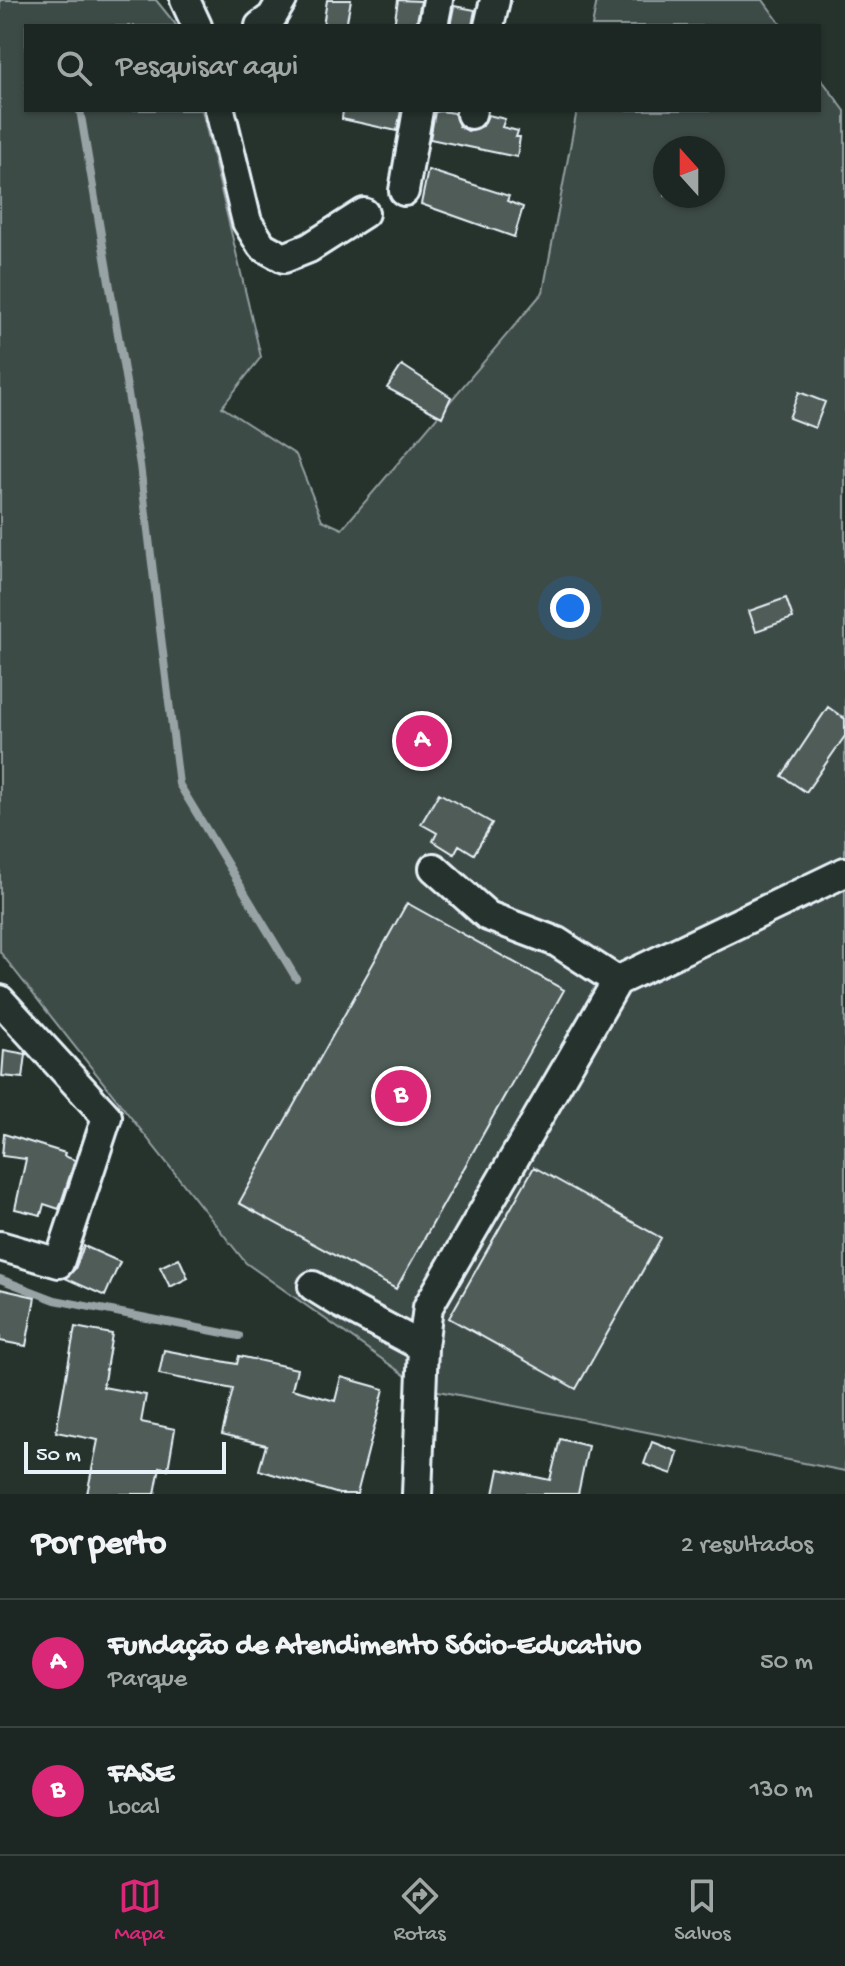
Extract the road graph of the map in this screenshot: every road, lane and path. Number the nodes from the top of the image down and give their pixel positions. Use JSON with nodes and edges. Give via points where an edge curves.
{"nodes":[{"id":1,"x":185,"y":0,"type":"edge"},
{"id":2,"x":282,"y":0,"type":"edge"},
{"id":3,"x":438,"y":0,"type":"edge"},
{"id":4,"x":495,"y":0,"type":"edge"},
{"id":5,"x":196,"y":24,"type":"edge"},
{"id":6,"x":263,"y":24,"type":"edge"},
{"id":7,"x":433,"y":24,"type":"edge"},
{"id":8,"x":489,"y":24,"type":"edge"},
{"id":9,"x":220,"y":112,"type":"edge"},
{"id":10,"x":418,"y":112,"type":"edge"},
{"id":11,"x":404,"y":191,"type":"dead end"},
{"id":12,"x":364,"y":213,"type":"dead end"},
{"id":13,"x":434,"y":868,"type":"dead end"},
{"id":14,"x":845,"y":872,"type":"edge"},
{"id":15,"x":617,"y":981,"type":"junction"},
{"id":16,"x":0,"y":1000,"type":"edge"},
{"id":17,"x":0,"y":1246,"type":"edge"},
{"id":18,"x":313,"y":1286,"type":"dead end"},
{"id":19,"x":423,"y":1347,"type":"junction"},
{"id":20,"x":417,"y":1494,"type":"edge"}],
"edges":[{"from":1,"to":5,"type":"street"},
{"from":2,"to":6,"type":"street"},
{"from":3,"to":7,"type":"street"},
{"from":4,"to":8,"type":"street"},
{"from":9,"to":12,"type":"street","via":[[247,222],[262,246],[284,258]]},
{"from":10,"to":11,"type":"street"},
{"from":13,"to":15,"type":"street","via":[[488,916],[557,942]]},
{"from":14,"to":15,"type":"street"},
{"from":15,"to":19,"type":"street","via":[[428,1307]]},
{"from":16,"to":17,"type":"street","via":[[107,1117],[59,1263]]},
{"from":18,"to":19,"type":"street"},
{"from":19,"to":20,"type":"street"}]}
